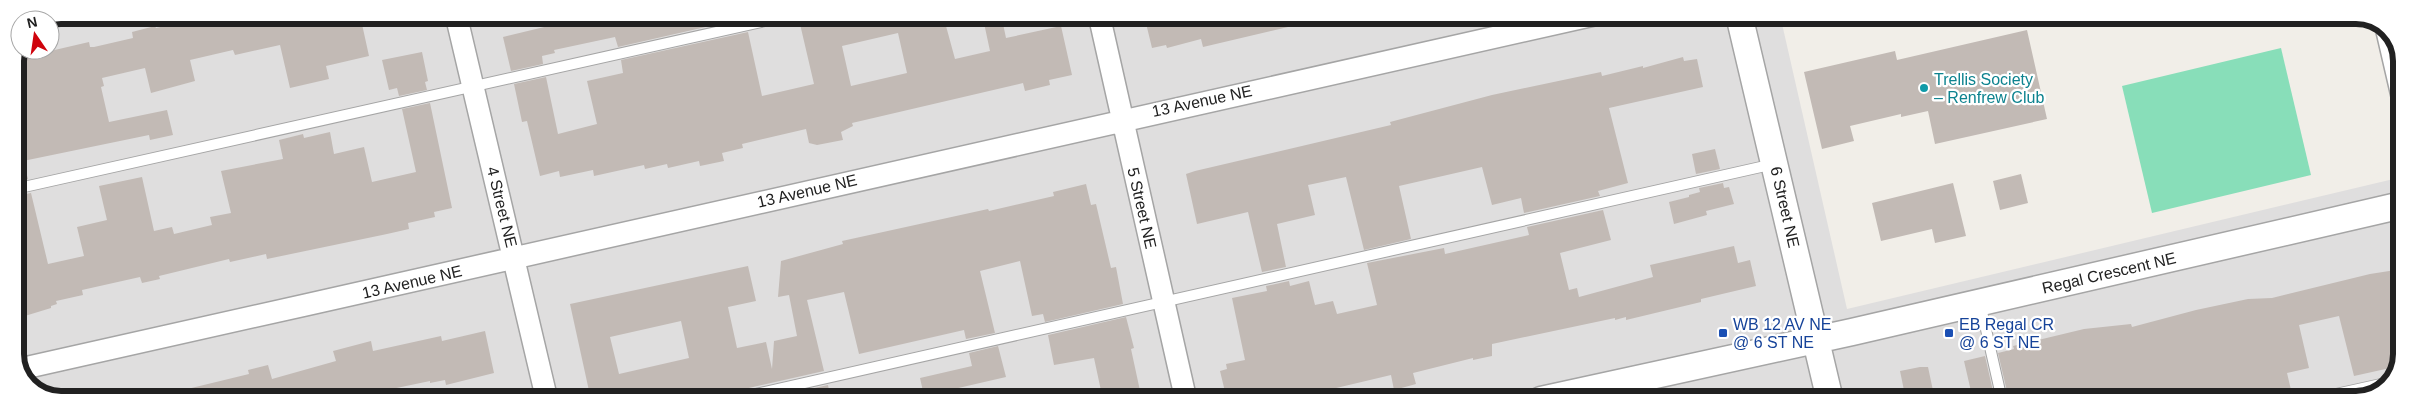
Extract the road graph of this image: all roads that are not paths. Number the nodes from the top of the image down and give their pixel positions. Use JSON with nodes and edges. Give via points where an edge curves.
{"nodes":[{"id":1,"x":458,"y":24,"type":"edge"},
{"id":2,"x":751,"y":24,"type":"edge"},
{"id":3,"x":1101,"y":24,"type":"edge"},
{"id":4,"x":1553,"y":24,"type":"edge"},
{"id":5,"x":1741,"y":24,"type":"edge"},
{"id":6,"x":472,"y":86,"type":"junction"},
{"id":7,"x":1122,"y":119,"type":"junction"},
{"id":8,"x":1775,"y":164,"type":"junction"},
{"id":9,"x":24,"y":187,"type":"edge"},
{"id":10,"x":2393,"y":207,"type":"edge"},
{"id":11,"x":514,"y":258,"type":"junction"},
{"id":12,"x":1162,"y":300,"type":"junction"},
{"id":13,"x":1980,"y":302,"type":"junction"},
{"id":14,"x":1816,"y":339,"type":"junction"},
{"id":15,"x":26,"y":368,"type":"edge"},
{"id":16,"x":2376,"y":385,"type":"edge"},
{"id":17,"x":545,"y":391,"type":"edge"},
{"id":18,"x":768,"y":391,"type":"edge"},
{"id":19,"x":1184,"y":391,"type":"edge"},
{"id":20,"x":1582,"y":391,"type":"edge"},
{"id":21,"x":1828,"y":391,"type":"edge"},
{"id":22,"x":2000,"y":391,"type":"edge"},
{"id":23,"x":2350,"y":391,"type":"edge"}],
"edges":[{"from":1,"to":6,"type":"street","name":"4 Street NE"},
{"from":2,"to":6,"type":"lane"},
{"from":3,"to":7,"type":"street","name":"5 Street NE"},
{"from":4,"to":7,"type":"street","name":"13 Avenue NE"},
{"from":5,"to":8,"type":"street","name":"6 Street NE"},
{"from":6,"to":9,"type":"lane"},
{"from":6,"to":11,"type":"street","name":"4 Street NE"},
{"from":7,"to":11,"type":"street","name":"13 Avenue NE"},
{"from":7,"to":12,"type":"street","name":"5 Street NE"},
{"from":8,"to":12,"type":"lane"},
{"from":8,"to":14,"type":"street","name":"6 Street NE"},
{"from":10,"to":13,"type":"street","name":"Regal Crescent NE"},
{"from":11,"to":15,"type":"street","name":"13 Avenue NE"},
{"from":11,"to":17,"type":"street","name":"4 Street NE"},
{"from":12,"to":18,"type":"lane"},
{"from":12,"to":19,"type":"street","name":"5 Street NE"},
{"from":13,"to":14,"type":"street","name":"Regal Crescent NE"},
{"from":13,"to":22,"type":"lane"},
{"from":14,"to":20,"type":"street","name":"Regal Crescent NE"},
{"from":14,"to":21,"type":"street","name":"6 Street NE"},
{"from":16,"to":23,"type":"lane"}]}
